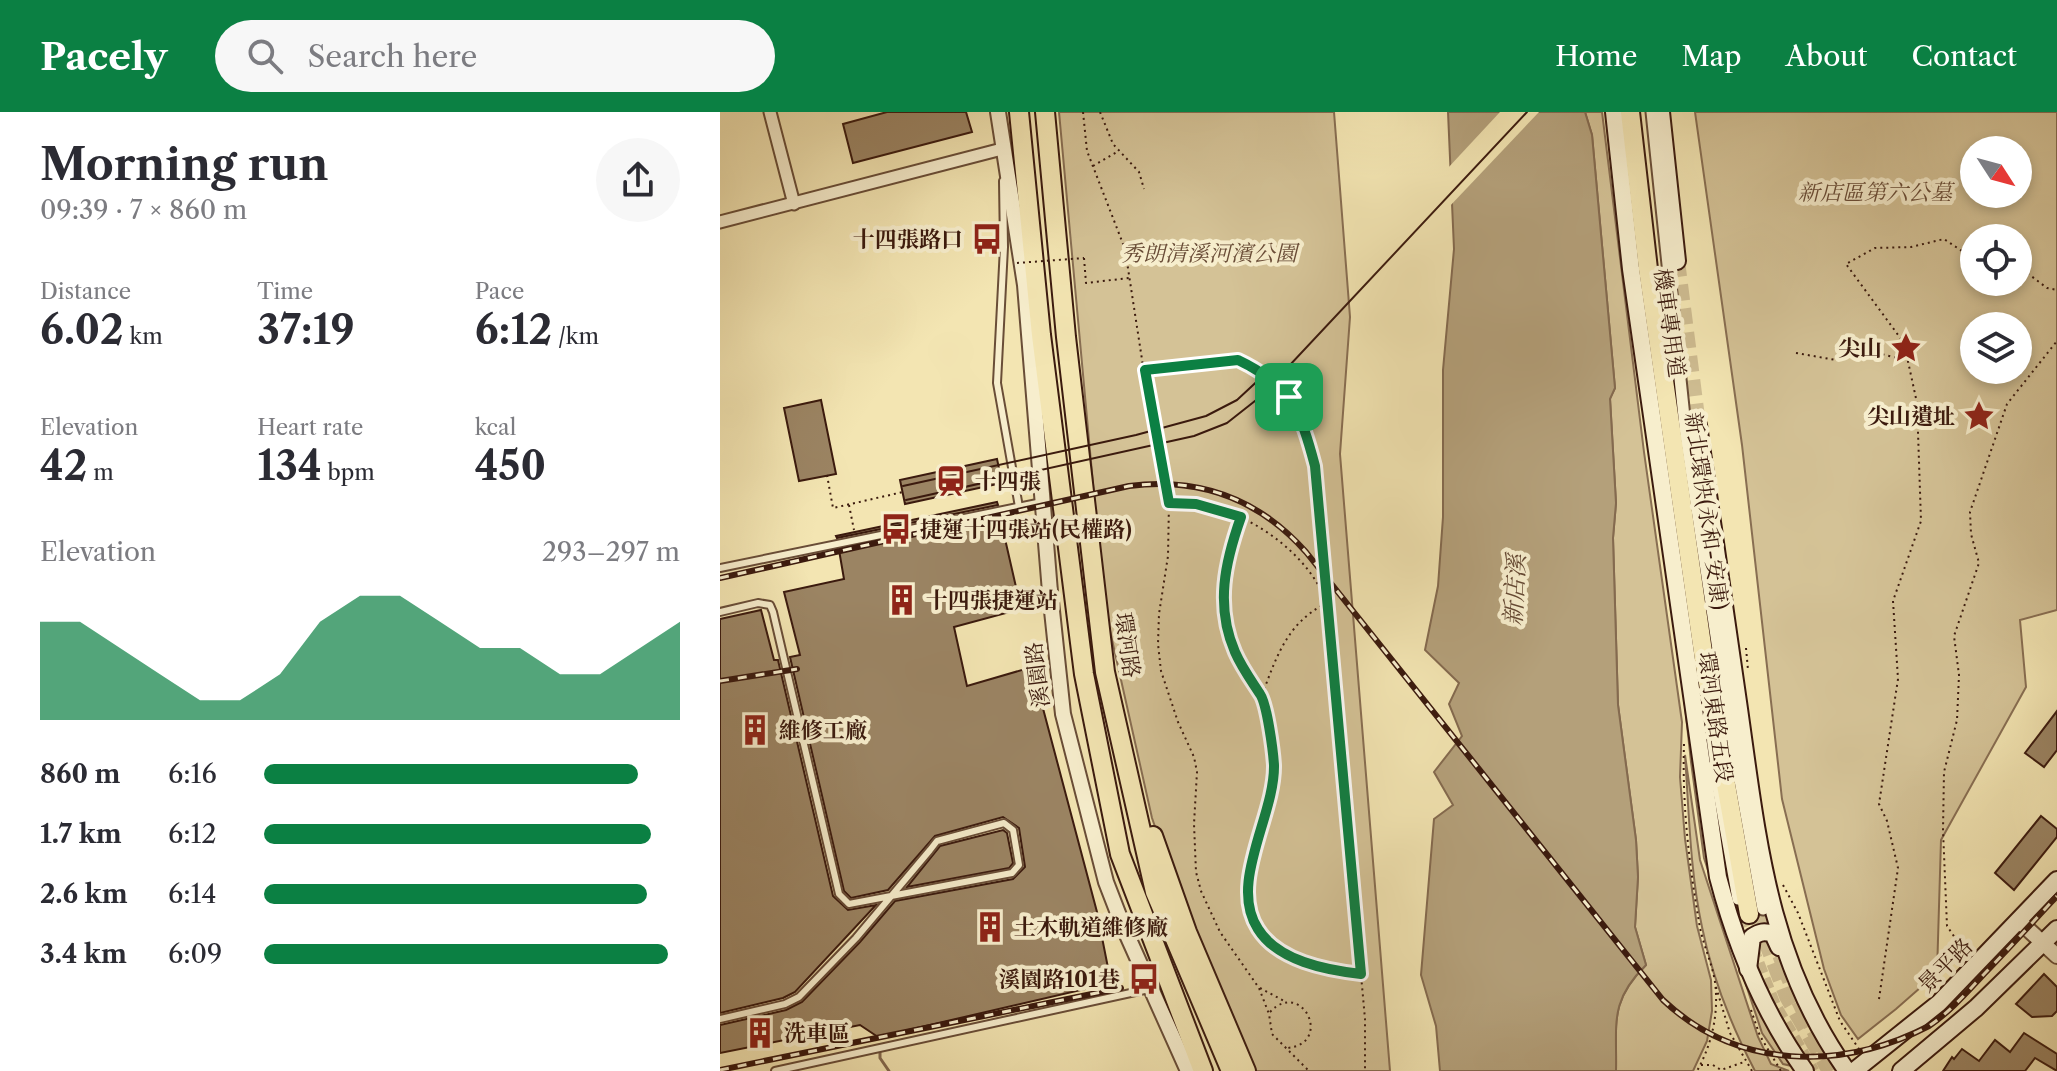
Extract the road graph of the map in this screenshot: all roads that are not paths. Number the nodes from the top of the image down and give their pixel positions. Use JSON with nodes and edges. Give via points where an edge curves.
{"nodes":[{"id":1,"x":770,"y":112,"type":"edge"},
{"id":2,"x":998,"y":112,"type":"edge"},
{"id":3,"x":1019,"y":112,"type":"edge"},
{"id":4,"x":1045,"y":112,"type":"edge"},
{"id":5,"x":1614,"y":112,"type":"edge"},
{"id":6,"x":1623,"y":112,"type":"edge"},
{"id":7,"x":1630,"y":112,"type":"edge"},
{"id":8,"x":1640,"y":112,"type":"edge"},
{"id":9,"x":1652,"y":112,"type":"edge"},
{"id":10,"x":1661,"y":112,"type":"edge"},
{"id":11,"x":1002,"y":149,"type":"junction"},
{"id":12,"x":794,"y":204,"type":"junction"},
{"id":13,"x":721,"y":219,"type":"edge"},
{"id":14,"x":1677,"y":261,"type":"tunnel mouth"},
{"id":15,"x":1041,"y":335,"type":"junction"},
{"id":16,"x":1698,"y":425,"type":"tunnel mouth"},
{"id":17,"x":1042,"y":502,"type":"junction"},
{"id":18,"x":1019,"y":507,"type":"junction"},
{"id":19,"x":1047,"y":541,"type":"junction"},
{"id":20,"x":720,"y":568,"type":"edge"},
{"id":21,"x":720,"y":612,"type":"edge"},
{"id":22,"x":1123,"y":748,"type":"junction"},
{"id":23,"x":2057,"y":880,"type":"edge"},
{"id":24,"x":1752,"y":913,"type":"junction"},
{"id":25,"x":2019,"y":921,"type":"junction"},
{"id":26,"x":2057,"y":929,"type":"edge"},
{"id":27,"x":2043,"y":944,"type":"junction"},
{"id":28,"x":2057,"y":956,"type":"edge"},
{"id":29,"x":1748,"y":971,"type":"junction"},
{"id":30,"x":1792,"y":973,"type":"junction"},
{"id":31,"x":1149,"y":989,"type":"junction"},
{"id":32,"x":720,"y":1019,"type":"edge"},
{"id":33,"x":775,"y":1071,"type":"edge"},
{"id":34,"x":1188,"y":1071,"type":"edge"},
{"id":35,"x":1203,"y":1071,"type":"edge"},
{"id":36,"x":1231,"y":1071,"type":"edge"},
{"id":37,"x":1246,"y":1071,"type":"edge"},
{"id":38,"x":1805,"y":1071,"type":"edge"},
{"id":39,"x":1847,"y":1071,"type":"edge"},
{"id":40,"x":1854,"y":1071,"type":"edge"},
{"id":41,"x":1901,"y":1071,"type":"edge"}],
"edges":[{"from":1,"to":12,"type":"street"},
{"from":2,"to":11,"type":"street","name":"溪園路"},
{"from":3,"to":15,"type":"highway"},
{"from":4,"to":22,"type":"highway","name":"環河路","via":[[1105,672]]},
{"from":5,"to":29,"type":"main road","name":"環河東路五段","via":[[1631,269],[1718,877]]},
{"from":6,"to":24,"type":"street","name":"機車專用道","via":[[1726,845]]},
{"from":7,"to":24,"type":"highway","name":"新北環快(永和-安康)","via":[[1703,653]]},
{"from":8,"to":24,"type":"highway","name":"新北環快(永和-安康)","via":[[1672,397]]},
{"from":9,"to":24,"type":"street","name":"機車專用道","via":[[1686,436]]},
{"from":10,"to":14,"type":"main road"},
{"from":11,"to":12,"type":"street"},
{"from":11,"to":17,"type":"street","name":"溪園路","via":[[1020,238]]},
{"from":11,"to":18,"type":"lane","via":[[1004,247],[997,383]]},
{"from":12,"to":13,"type":"street"},
{"from":15,"to":19,"type":"lane"},
{"from":15,"to":35,"type":"highway","via":[[1084,674],[1120,854]]},
{"from":16,"to":30,"type":"main road","name":"環河東路五段","via":[[1763,872]]},
{"from":17,"to":18,"type":"lane"},
{"from":17,"to":19,"type":"street","name":"溪園路"},
{"from":18,"to":20,"type":"lane"},
{"from":19,"to":31,"type":"street","name":"溪園路","via":[[1063,714],[1102,870]]},
{"from":21,"to":32,"type":"lane","via":[[770,605],[839,894],[849,904],[879,898],[894,895],[908,892],[1012,873],[1019,865],[1013,830],[1004,823],[937,841],[893,894],[883,905],[856,938],[799,997]]},
{"from":22,"to":36,"type":"highway","name":"環河路","via":[[1155,892]]},
{"from":22,"to":37,"type":"highway","via":[[1179,912]]},
{"from":23,"to":25,"type":"main road","name":"景平路"},
{"from":25,"to":27,"type":"street"},
{"from":25,"to":40,"type":"main road","name":"景平路","via":[[1939,1003]]},
{"from":26,"to":27,"type":"main road"},
{"from":27,"to":28,"type":"street"},
{"from":27,"to":41,"type":"main road"},
{"from":29,"to":30,"type":"main road","via":[[1752,937],[1765,931],[1773,934]]},
{"from":29,"to":38,"type":"main road","name":"環河東路五段"},
{"from":30,"to":39,"type":"main road","name":"環河東路五段"},
{"from":31,"to":33,"type":"lane"},
{"from":31,"to":34,"type":"street","name":"溪園路"}]}
